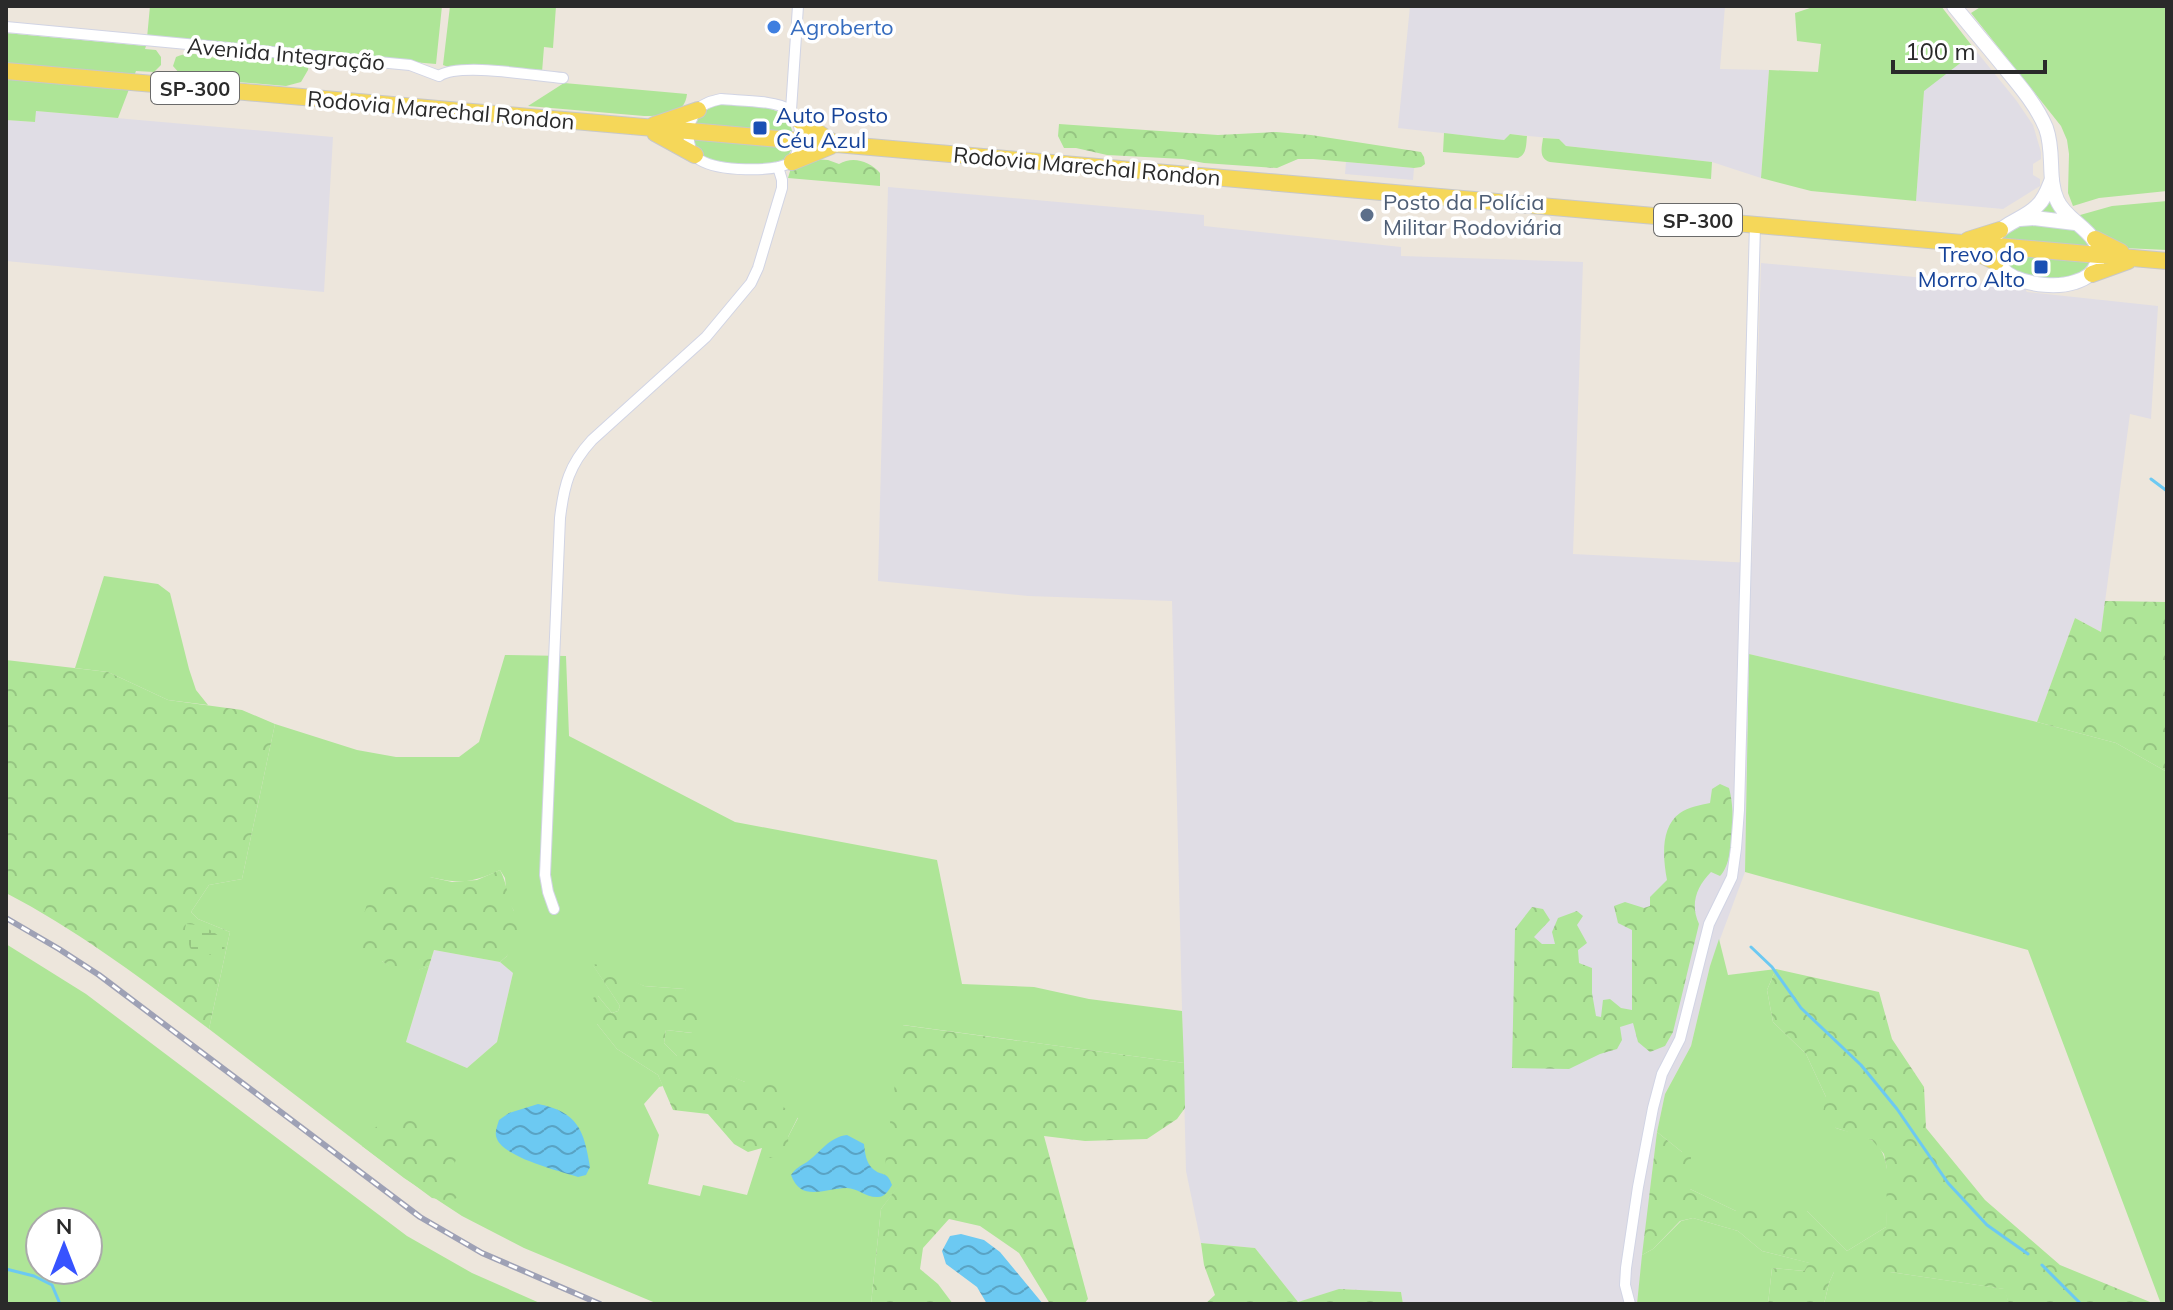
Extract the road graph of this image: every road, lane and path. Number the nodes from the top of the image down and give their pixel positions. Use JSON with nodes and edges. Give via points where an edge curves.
{"nodes":[{"id":1,"x":798,"y":6,"type":"edge"},
{"id":2,"x":1954,"y":6,"type":"edge"},
{"id":3,"x":6,"y":27,"type":"edge"},
{"id":4,"x":6,"y":71,"type":"edge"},
{"id":5,"x":563,"y":78,"type":"dead end"},
{"id":6,"x":698,"y":110,"type":"junction"},
{"id":7,"x":793,"y":114,"type":"junction"},
{"id":8,"x":643,"y":127,"type":"junction"},
{"id":9,"x":689,"y":131,"type":"junction"},
{"id":10,"x":800,"y":141,"type":"junction"},
{"id":11,"x":838,"y":144,"type":"junction"},
{"id":12,"x":695,"y":155,"type":"junction"},
{"id":13,"x":785,"y":165,"type":"junction"},
{"id":14,"x":2052,"y":179,"type":"junction"},
{"id":15,"x":2020,"y":219,"type":"junction"},
{"id":16,"x":2076,"y":223,"type":"junction"},
{"id":17,"x":1755,"y":225,"type":"junction"},
{"id":18,"x":2000,"y":230,"type":"junction"},
{"id":19,"x":1955,"y":243,"type":"junction"},
{"id":20,"x":2097,"y":247,"type":"junction"},
{"id":21,"x":1994,"y":254,"type":"junction"},
{"id":22,"x":2137,"y":259,"type":"junction"},
{"id":23,"x":2167,"y":261,"type":"edge"},
{"id":24,"x":2092,"y":274,"type":"junction"},
{"id":25,"x":554,"y":909,"type":"dead end"},
{"id":26,"x":1625,"y":1285,"type":"junction"},
{"id":27,"x":1630,"y":1304,"type":"edge"},
{"id":28,"x":1639,"y":1304,"type":"edge"}],
"edges":[{"from":1,"to":7,"type":"street"},
{"from":2,"to":14,"type":"main road","via":[[2041,117],[2052,148]]},
{"from":3,"to":5,"type":"street","name":"Avenida Integração","via":[[410,65],[439,76],[463,69]]},
{"from":4,"to":8,"type":"main road","name":"Rodovia Marechal Rondon","number":"SP-300"},
{"from":6,"to":7,"type":"street","via":[[721,99],[773,104]]},
{"from":6,"to":8,"type":"main road"},
{"from":6,"to":9,"type":"street"},
{"from":7,"to":10,"type":"street"},
{"from":7,"to":11,"type":"main road"},
{"from":8,"to":9,"type":"main road","name":"Rodovia Marechal Rondon","number":"SP-300"},
{"from":8,"to":12,"type":"main road"},
{"from":9,"to":10,"type":"main road","name":"Rodovia Marechal Rondon","number":"SP-300"},
{"from":9,"to":12,"type":"street"},
{"from":10,"to":11,"type":"main road","name":"Rodovia Marechal Rondon","number":"SP-300"},
{"from":10,"to":13,"type":"street","via":[[796,155]]},
{"from":11,"to":13,"type":"main road"},
{"from":11,"to":17,"type":"main road","name":"Rodovia Marechal Rondon","number":"SP-300"},
{"from":12,"to":13,"type":"street","via":[[719,166],[761,170]]},
{"from":13,"to":25,"type":"street","via":[[751,283],[706,337],[592,440],[567,476],[560,518],[545,875]]},
{"from":14,"to":15,"type":"main road","via":[[2039,204]]},
{"from":14,"to":16,"type":"main road","via":[[2058,203]]},
{"from":15,"to":16,"type":"main road"},
{"from":15,"to":18,"type":"main road"},
{"from":16,"to":20,"type":"main road"},
{"from":17,"to":19,"type":"main road","name":"Rodovia Marechal Rondon","number":"SP-300"},
{"from":17,"to":26,"type":"street","via":[[1735,861],[1705,937],[1680,1039],[1662,1074],[1653,1108]]},
{"from":18,"to":19,"type":"main road"},
{"from":18,"to":21,"type":"main road"},
{"from":19,"to":21,"type":"main road","name":"Rodovia Marechal Rondon","number":"SP-300"},
{"from":20,"to":21,"type":"main road","name":"Rodovia Marechal Rondon","number":"SP-300"},
{"from":20,"to":22,"type":"main road","name":"Rodovia Marechal Rondon","number":"SP-300"},
{"from":20,"to":24,"type":"main road"},
{"from":21,"to":24,"type":"main road","via":[[2010,275],[2034,283],[2071,283]]},
{"from":22,"to":23,"type":"main road","name":"Rodovia Marechal Rondon","number":"SP-300"},
{"from":22,"to":24,"type":"main road"},
{"from":26,"to":27,"type":"street"},
{"from":26,"to":28,"type":"street"}]}
